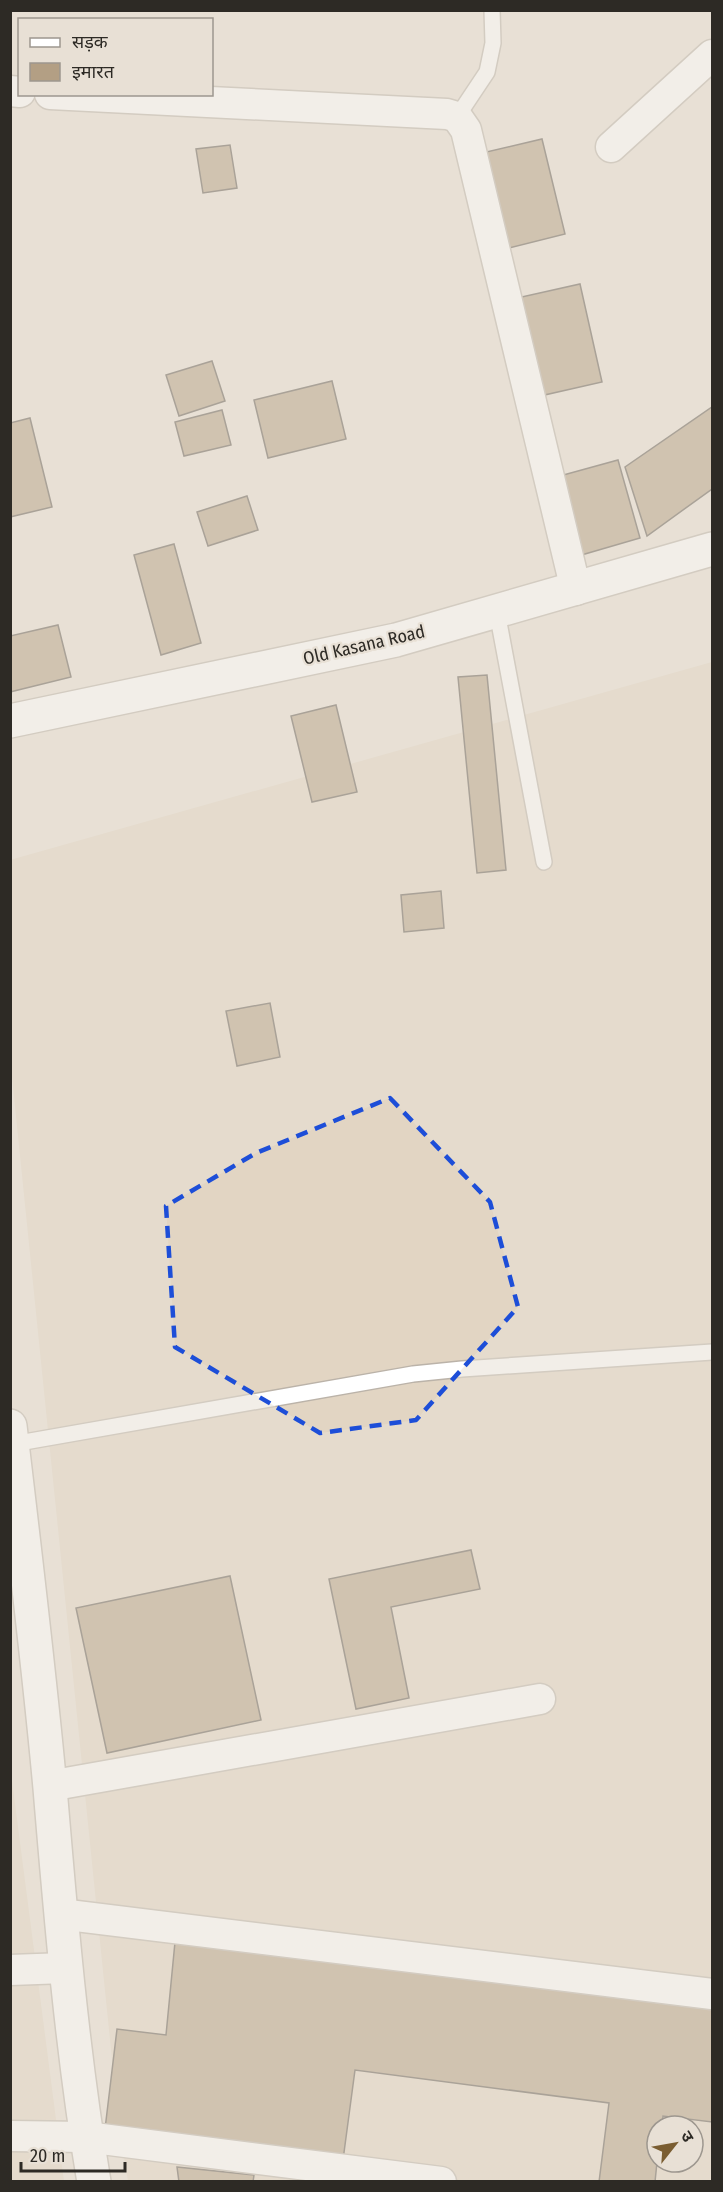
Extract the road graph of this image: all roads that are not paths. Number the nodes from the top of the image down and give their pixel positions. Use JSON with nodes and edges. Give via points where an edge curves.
{"nodes":[{"id":1,"x":492,"y":10,"type":"edge"},
{"id":2,"x":712,"y":55,"type":"edge"},
{"id":3,"x":90,"y":96,"type":"edge"},
{"id":4,"x":457,"y":117,"type":"junction"},
{"id":5,"x":611,"y":147,"type":"dead end"},
{"id":6,"x":712,"y":549,"type":"edge"},
{"id":7,"x":576,"y":590,"type":"junction"},
{"id":8,"x":497,"y":612,"type":"junction"},
{"id":9,"x":10,"y":721,"type":"edge"},
{"id":10,"x":544,"y":862,"type":"dead end"},
{"id":11,"x":712,"y":1352,"type":"edge"},
{"id":12,"x":12,"y":1435,"type":"edge"},
{"id":13,"x":19,"y":1586,"type":"edge"},
{"id":14,"x":540,"y":1700,"type":"dead end"},
{"id":15,"x":50,"y":1786,"type":"junction"},
{"id":16,"x":60,"y":1914,"type":"junction"},
{"id":17,"x":65,"y":1968,"type":"junction"},
{"id":18,"x":10,"y":1970,"type":"edge"},
{"id":19,"x":712,"y":1994,"type":"edge"},
{"id":20,"x":10,"y":2136,"type":"edge"},
{"id":21,"x":86,"y":2137,"type":"junction"},
{"id":22,"x":94,"y":2181,"type":"edge"},
{"id":23,"x":441,"y":2181,"type":"edge"}],
"edges":[{"from":1,"to":4,"type":"lane","via":[[493,43],[487,72]]},
{"from":2,"to":5,"type":"street"},
{"from":3,"to":4,"type":"street"},
{"from":4,"to":7,"type":"street","via":[[466,130]]},
{"from":6,"to":7,"type":"street","name":"Old Kasana Road"},
{"from":7,"to":8,"type":"street","name":"Old Kasana Road"},
{"from":8,"to":9,"type":"street","name":"Old Kasana Road","via":[[396,640]]},
{"from":8,"to":10,"type":"lane"},
{"from":11,"to":12,"type":"lane","via":[[413,1374]]},
{"from":12,"to":13,"type":"street"},
{"from":13,"to":15,"type":"street"},
{"from":14,"to":15,"type":"street"},
{"from":15,"to":16,"type":"street"},
{"from":16,"to":17,"type":"street"},
{"from":16,"to":19,"type":"street"},
{"from":17,"to":18,"type":"street"},
{"from":17,"to":21,"type":"street"},
{"from":20,"to":21,"type":"street"},
{"from":21,"to":22,"type":"street"},
{"from":21,"to":23,"type":"street"}]}
